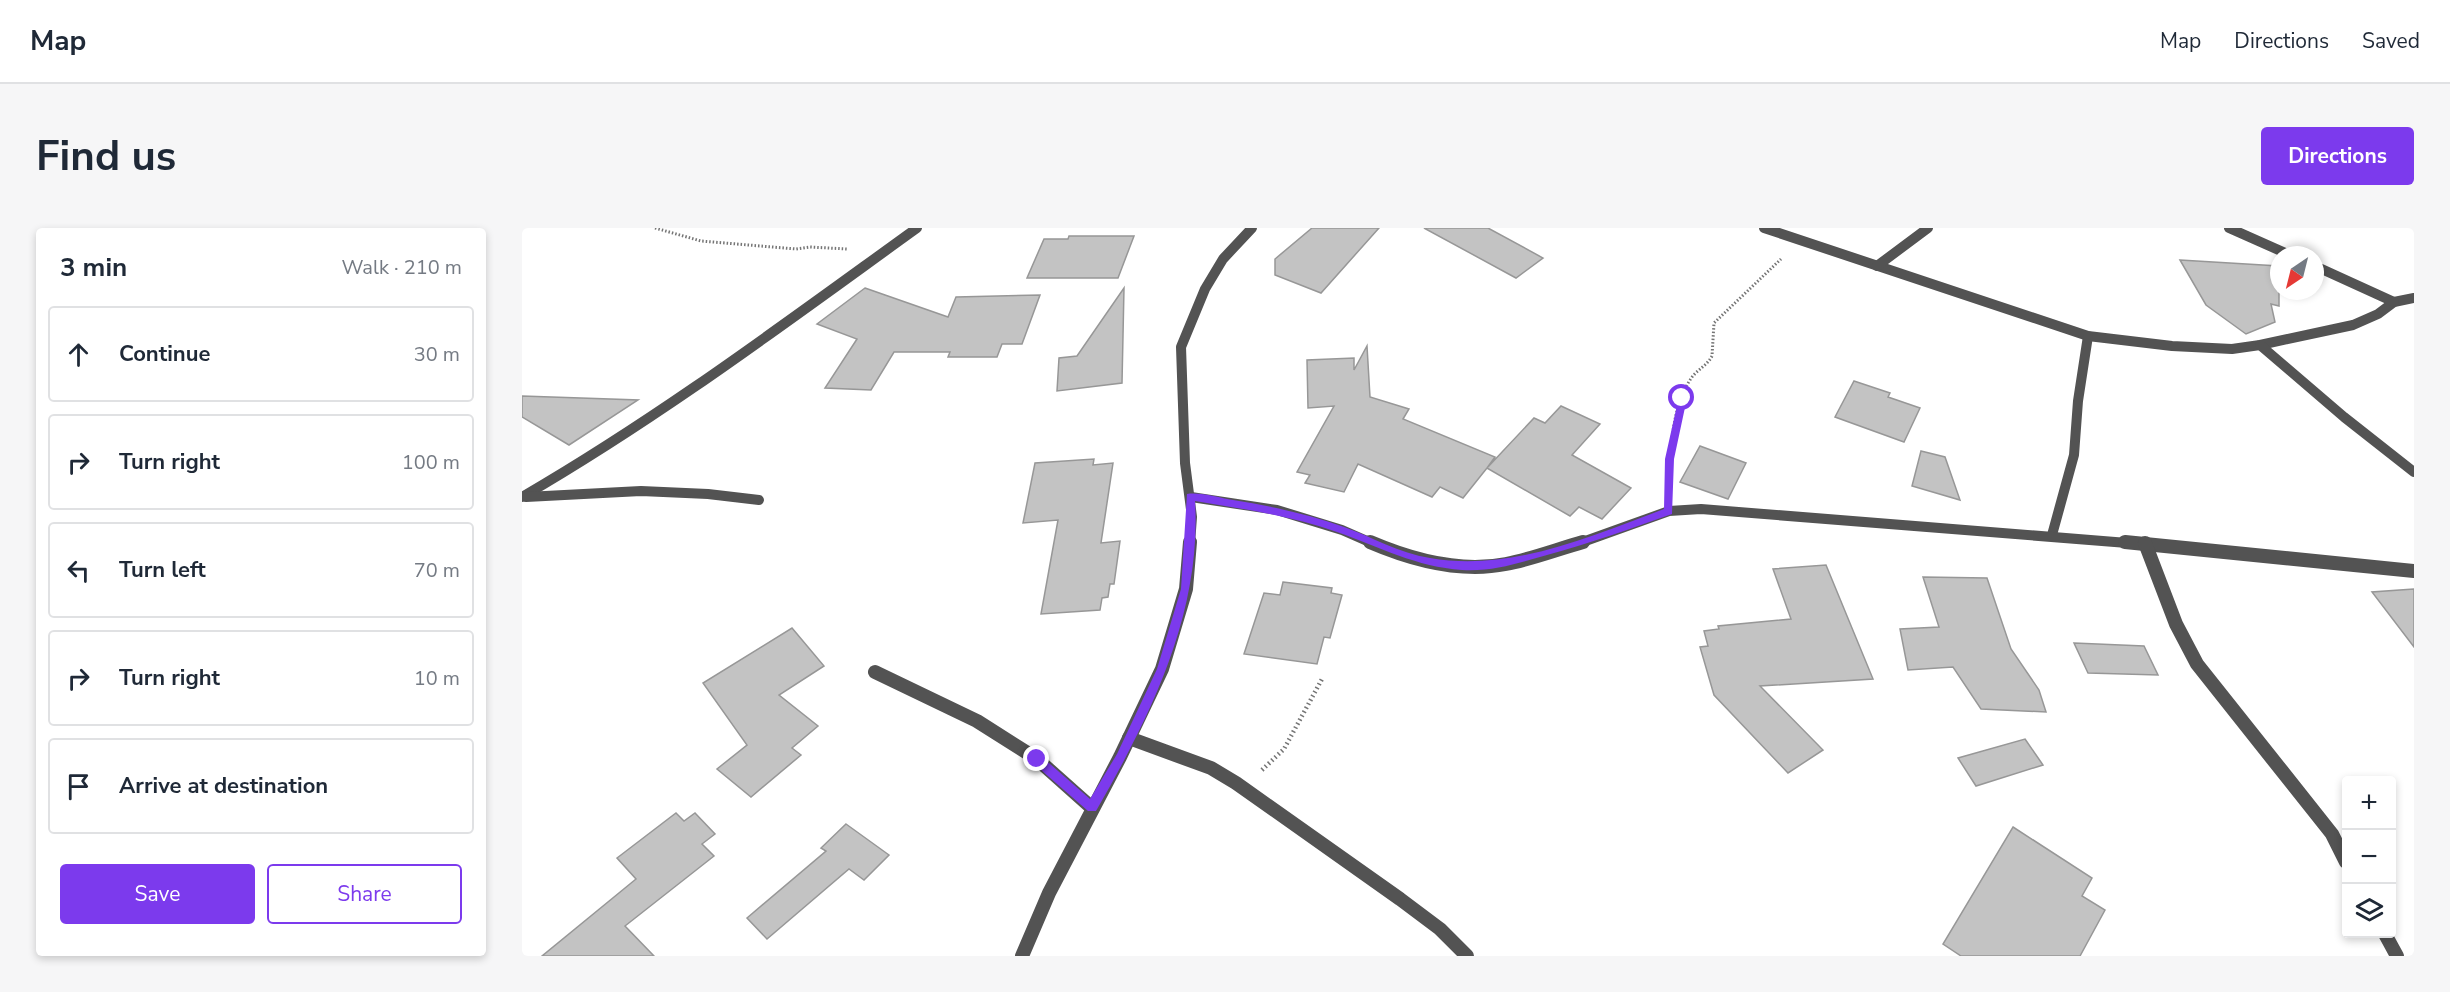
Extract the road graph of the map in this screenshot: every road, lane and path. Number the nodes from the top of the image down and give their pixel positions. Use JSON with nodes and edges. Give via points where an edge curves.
{"nodes":[{"id":1,"x":655,"y":228,"type":"edge"},
{"id":2,"x":917,"y":228,"type":"edge"},
{"id":3,"x":1252,"y":228,"type":"edge"},
{"id":4,"x":1764,"y":228,"type":"edge"},
{"id":5,"x":1928,"y":228,"type":"edge"},
{"id":6,"x":2229,"y":228,"type":"edge"},
{"id":7,"x":2270,"y":246,"type":"edge"},
{"id":8,"x":1815,"y":247,"type":"junction"},
{"id":9,"x":887,"y":251,"type":"junction"},
{"id":10,"x":1877,"y":266,"type":"junction"},
{"id":11,"x":2324,"y":270,"type":"edge"},
{"id":12,"x":2414,"y":298,"type":"edge"},
{"id":13,"x":2394,"y":302,"type":"junction"},
{"id":14,"x":2088,"y":336,"type":"junction"},
{"id":15,"x":2260,"y":345,"type":"junction"},
{"id":16,"x":2414,"y":472,"type":"edge"},
{"id":17,"x":1191,"y":497,"type":"junction"},
{"id":18,"x":759,"y":500,"type":"dead end"},
{"id":19,"x":1669,"y":511,"type":"junction"},
{"id":20,"x":2052,"y":535,"type":"junction"},
{"id":21,"x":2145,"y":543,"type":"junction"},
{"id":22,"x":2414,"y":571,"type":"edge"},
{"id":23,"x":875,"y":672,"type":"dead end"},
{"id":24,"x":1322,"y":679,"type":"dead end"},
{"id":25,"x":1129,"y":738,"type":"junction"},
{"id":26,"x":1236,"y":783,"type":"junction"},
{"id":27,"x":1092,"y":808,"type":"junction"},
{"id":28,"x":2342,"y":854,"type":"edge"},
{"id":29,"x":2388,"y":938,"type":"edge"},
{"id":30,"x":1022,"y":956,"type":"edge"},
{"id":31,"x":1467,"y":956,"type":"edge"},
{"id":32,"x":2397,"y":956,"type":"edge"}],
"edges":[{"from":1,"to":9,"type":"path","via":[[701,241]]},
{"from":2,"to":9,"type":"street"},
{"from":3,"to":17,"type":"street","via":[[1223,259],[1204,289],[1180,347],[1185,463]]},
{"from":4,"to":8,"type":"street"},
{"from":5,"to":10,"type":"street"},
{"from":6,"to":7,"type":"street"},
{"from":8,"to":10,"type":"street"},
{"from":8,"to":19,"type":"path","via":[[1781,258],[1714,323],[1713,354],[1690,379],[1682,398],[1670,459]]},
{"from":9,"to":18,"type":"street","via":[[593,456],[522,497],[640,491]]},
{"from":10,"to":14,"type":"street"},
{"from":11,"to":13,"type":"street"},
{"from":12,"to":13,"type":"street"},
{"from":13,"to":15,"type":"street","via":[[2353,325]]},
{"from":14,"to":15,"type":"street","via":[[2172,346],[2232,349]]},
{"from":14,"to":20,"type":"street","via":[[2074,455]]},
{"from":15,"to":16,"type":"street"},
{"from":17,"to":19,"type":"street","via":[[1277,510],[1427,562],[1464,566],[1505,564]]},
{"from":17,"to":25,"type":"street","via":[[1184,598],[1162,669]]},
{"from":19,"to":20,"type":"street","via":[[1701,509]]},
{"from":20,"to":21,"type":"street"},
{"from":21,"to":22,"type":"street"},
{"from":21,"to":28,"type":"street","via":[[2176,624],[2197,664],[2332,834]]},
{"from":23,"to":27,"type":"street","via":[[977,721],[1037,759]]},
{"from":24,"to":26,"type":"path","via":[[1284,749],[1266,769]]},
{"from":25,"to":26,"type":"street","via":[[1211,768]]},
{"from":25,"to":27,"type":"street"},
{"from":26,"to":31,"type":"street","via":[[1432,923]]},
{"from":27,"to":30,"type":"street"},
{"from":29,"to":32,"type":"street"}]}
